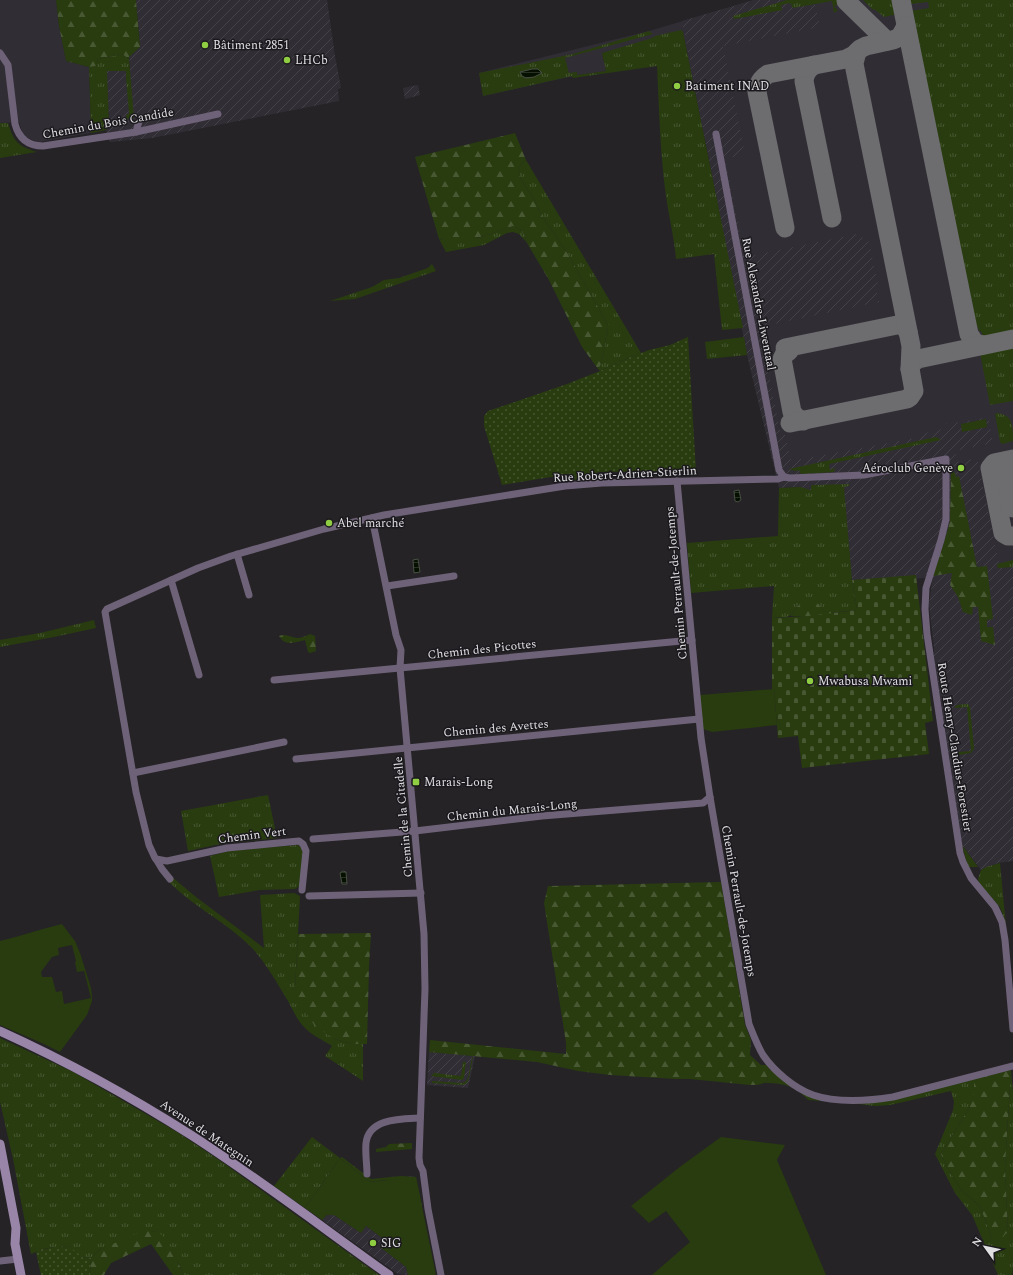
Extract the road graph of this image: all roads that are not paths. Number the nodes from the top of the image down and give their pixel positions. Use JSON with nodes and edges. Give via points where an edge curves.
{"nodes":[{"id":1,"x":0,"y":53,"type":"edge"},
{"id":2,"x":218,"y":114,"type":"dead end"},
{"id":3,"x":140,"y":118,"type":"dead end"},
{"id":4,"x":136,"y":132,"type":"junction"},
{"id":5,"x":716,"y":134,"type":"dead end"},
{"id":6,"x":946,"y":459,"type":"joint"},
{"id":7,"x":784,"y":477,"type":"junction"},
{"id":8,"x":677,"y":481,"type":"junction"},
{"id":9,"x":372,"y":518,"type":"junction"},
{"id":10,"x":237,"y":554,"type":"junction"},
{"id":11,"x":454,"y":576,"type":"dead end"},
{"id":12,"x":171,"y":580,"type":"junction"},
{"id":13,"x":387,"y":586,"type":"junction"},
{"id":14,"x":249,"y":595,"type":"dead end"},
{"id":15,"x":692,"y":640,"type":"junction"},
{"id":16,"x":400,"y":668,"type":"junction"},
{"id":17,"x":199,"y":675,"type":"dead end"},
{"id":18,"x":274,"y":680,"type":"dead end"},
{"id":19,"x":699,"y":719,"type":"junction"},
{"id":20,"x":284,"y":742,"type":"dead end"},
{"id":21,"x":407,"y":748,"type":"junction"},
{"id":22,"x":296,"y":759,"type":"dead end"},
{"id":23,"x":133,"y":773,"type":"junction"},
{"id":24,"x":710,"y":796,"type":"junction"},
{"id":25,"x":415,"y":831,"type":"junction"},
{"id":26,"x":314,"y":839,"type":"dead end"},
{"id":27,"x":156,"y":859,"type":"junction"},
{"id":28,"x":170,"y":879,"type":"dead end"},
{"id":29,"x":302,"y":890,"type":"dead end"},
{"id":30,"x":421,"y":893,"type":"junction"},
{"id":31,"x":309,"y":896,"type":"dead end"},
{"id":32,"x":1013,"y":1029,"type":"edge"},
{"id":33,"x":0,"y":1031,"type":"edge"},
{"id":34,"x":1013,"y":1066,"type":"edge"},
{"id":35,"x":420,"y":1118,"type":"junction"},
{"id":36,"x":0,"y":1144,"type":"edge"},
{"id":37,"x":367,"y":1174,"type":"dead end"},
{"id":38,"x":18,"y":1259,"type":"junction"},
{"id":39,"x":0,"y":1261,"type":"edge"},
{"id":40,"x":22,"y":1275,"type":"edge"},
{"id":41,"x":389,"y":1275,"type":"edge"},
{"id":42,"x":441,"y":1275,"type":"edge"}],
"edges":[{"from":1,"to":4,"type":"street","name":"Chemin du Bois Candide","via":[[8,65],[14,124],[28,144],[43,146]]},
{"from":2,"to":4,"type":"street","name":"Chemin du Bois Candide"},
{"from":3,"to":4,"type":"street"},
{"from":5,"to":7,"type":"street","name":"Rue Alexandre-Liwentaal","via":[[780,470]]},
{"from":6,"to":7,"type":"street","name":"Rue Robert-Adrien-Stierlin","via":[[864,475]]},
{"from":6,"to":32,"type":"street","name":"Route Henry-Claudius-Forestier","via":[[946,519],[926,588],[927,634],[960,853],[971,878],[995,907],[1002,922]]},
{"from":7,"to":8,"type":"street","name":"Rue Robert-Adrien-Stierlin"},
{"from":8,"to":9,"type":"street","name":"Rue Robert-Adrien-Stierlin","via":[[564,486]]},
{"from":8,"to":15,"type":"street","name":"Chemin Perrault-de-Jotemps"},
{"from":9,"to":10,"type":"street","name":"Rue Robert-Adrien-Stierlin"},
{"from":9,"to":13,"type":"street","name":"Chemin de la Citadelle"},
{"from":10,"to":12,"type":"street","name":"Rue Robert-Adrien-Stierlin"},
{"from":10,"to":14,"type":"street"},
{"from":11,"to":13,"type":"street"},
{"from":12,"to":17,"type":"street"},
{"from":12,"to":23,"type":"street","name":"Rue Robert-Adrien-Stierlin","via":[[107,608],[105,612]]},
{"from":13,"to":16,"type":"street","name":"Chemin de la Citadelle","via":[[401,650]]},
{"from":15,"to":16,"type":"street","name":"Chemin des Picottes"},
{"from":15,"to":19,"type":"street","name":"Chemin Perrault-de-Jotemps"},
{"from":16,"to":18,"type":"street","name":"Chemin des Picottes"},
{"from":16,"to":21,"type":"street","name":"Chemin de la Citadelle"},
{"from":19,"to":21,"type":"street","name":"Chemin des Avettes"},
{"from":19,"to":24,"type":"street","name":"Chemin Perrault-de-Jotemps"},
{"from":20,"to":23,"type":"street"},
{"from":21,"to":22,"type":"street","name":"Chemin des Avettes"},
{"from":21,"to":25,"type":"street","name":"Chemin de la Citadelle"},
{"from":23,"to":27,"type":"street","via":[[149,845]]},
{"from":24,"to":25,"type":"street","name":"Chemin du Marais-Long","via":[[703,803],[542,816]]},
{"from":24,"to":34,"type":"street","name":"Chemin Perrault-de-Jotemps","via":[[749,1024],[763,1055],[782,1075],[807,1092],[823,1098],[878,1100]]},
{"from":25,"to":26,"type":"street","name":"Chemin du Marais-Long"},
{"from":25,"to":30,"type":"street","name":"Chemin de la Citadelle"},
{"from":27,"to":28,"type":"street"},
{"from":27,"to":29,"type":"street","name":"Chemin Vert","via":[[167,861],[227,848],[299,841],[306,850]]},
{"from":30,"to":31,"type":"street"},
{"from":30,"to":35,"type":"street","name":"Chemin de la Citadelle","via":[[425,970]]},
{"from":33,"to":41,"type":"main road","name":"Avenue de Mategnin","via":[[72,1066],[177,1126]]},
{"from":35,"to":37,"type":"street","via":[[393,1120],[376,1126],[366,1143]]},
{"from":35,"to":42,"type":"street","name":"Chemin de la Citadelle","via":[[420,1165]]},
{"from":36,"to":38,"type":"main road","via":[[15,1221]]},
{"from":38,"to":39,"type":"street"},
{"from":38,"to":40,"type":"main road"}]}
